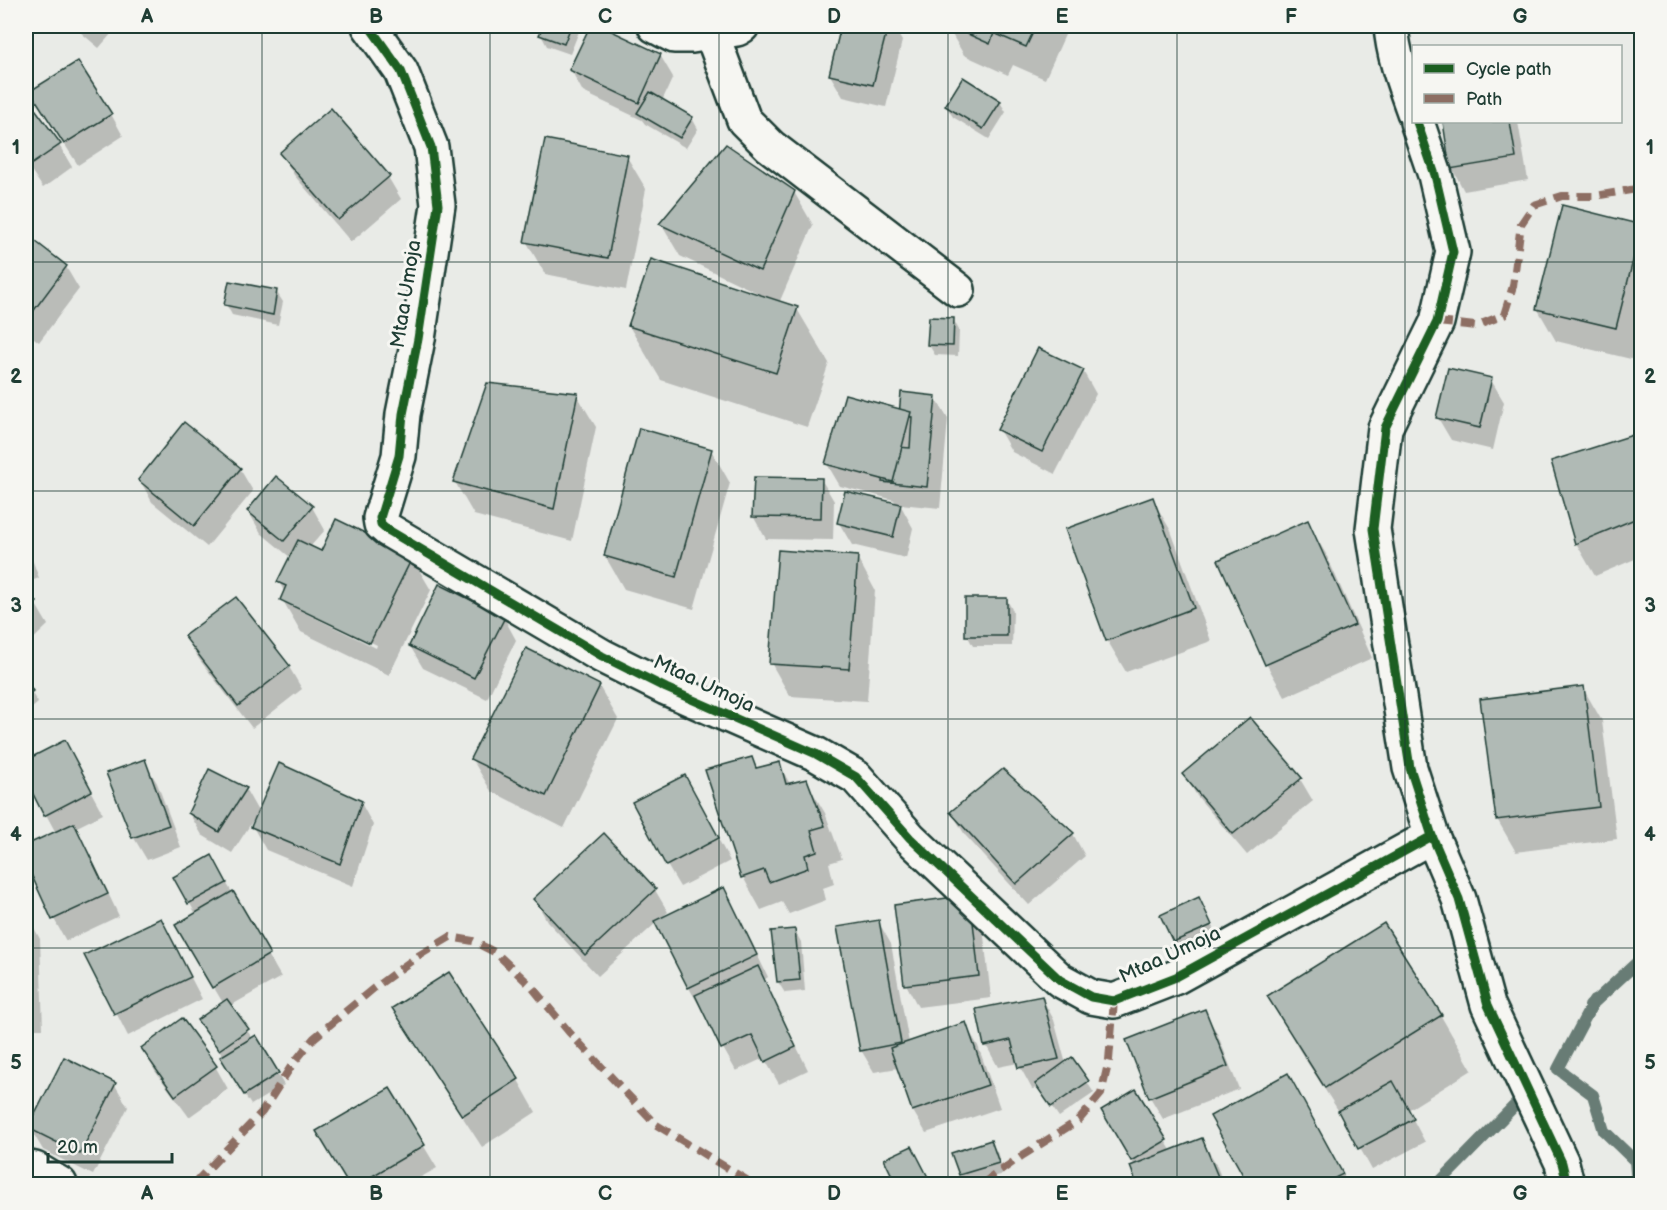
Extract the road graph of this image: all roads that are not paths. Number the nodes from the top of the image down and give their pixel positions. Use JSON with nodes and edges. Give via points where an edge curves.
{"nodes":[{"id":1,"x":369,"y":26,"type":"edge"},
{"id":2,"x":655,"y":26,"type":"edge"},
{"id":3,"x":742,"y":26,"type":"edge"},
{"id":4,"x":1391,"y":26,"type":"edge"},
{"id":5,"x":711,"y":32,"type":"junction"},
{"id":6,"x":1412,"y":109,"type":"edge"},
{"id":7,"x":1417,"y":123,"type":"edge"},
{"id":8,"x":957,"y":290,"type":"dead end"},
{"id":9,"x":1432,"y":836,"type":"junction"},
{"id":10,"x":26,"y":1167,"type":"edge"},
{"id":11,"x":60,"y":1185,"type":"edge"},
{"id":12,"x":1568,"y":1185,"type":"edge"}],
"edges":[{"from":1,"to":9,"type":"street","name":"Mtaa Umoja","via":[[401,71],[431,147],[438,205],[399,456],[380,518],[388,530],[602,656],[816,754],[856,777],[910,838],[1060,980],[1091,997],[1113,1001],[1176,977]]},
{"from":2,"to":5,"type":"street","via":[[674,36]]},
{"from":3,"to":5,"type":"street"},
{"from":4,"to":6,"type":"street"},
{"from":5,"to":8,"type":"street","via":[[744,120],[770,146]]},
{"from":7,"to":9,"type":"street","via":[[1435,175],[1453,252],[1437,322],[1385,428],[1373,529],[1410,768]]},
{"from":9,"to":12,"type":"street","via":[[1459,899],[1488,1005],[1562,1163]]},
{"from":10,"to":11,"type":"street"}]}
